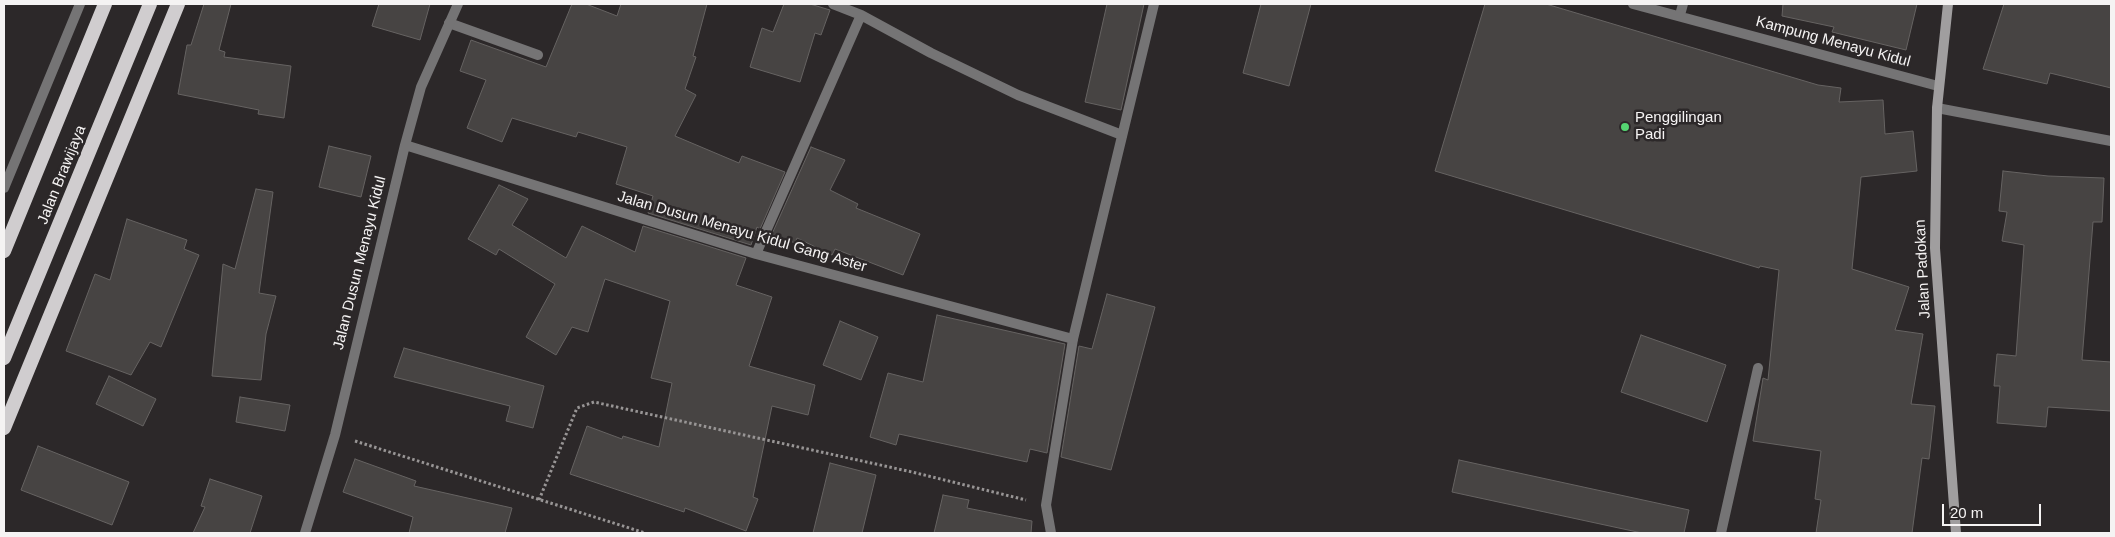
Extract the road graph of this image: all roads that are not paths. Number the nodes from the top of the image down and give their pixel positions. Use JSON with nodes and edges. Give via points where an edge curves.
{"nodes":[{"id":1,"x":80,"y":4,"type":"edge"},
{"id":2,"x":105,"y":4,"type":"edge"},
{"id":3,"x":150,"y":4,"type":"edge"},
{"id":4,"x":178,"y":4,"type":"edge"},
{"id":5,"x":458,"y":4,"type":"edge"},
{"id":6,"x":833,"y":4,"type":"edge"},
{"id":7,"x":1154,"y":4,"type":"edge"},
{"id":8,"x":1634,"y":4,"type":"edge"},
{"id":9,"x":1683,"y":4,"type":"edge"},
{"id":10,"x":1948,"y":4,"type":"edge"},
{"id":11,"x":861,"y":15,"type":"junction"},
{"id":12,"x":1680,"y":15,"type":"junction"},
{"id":13,"x":449,"y":23,"type":"junction"},
{"id":14,"x":538,"y":55,"type":"dead end"},
{"id":15,"x":1938,"y":86,"type":"junction"},
{"id":16,"x":1937,"y":108,"type":"junction"},
{"id":17,"x":1122,"y":135,"type":"junction"},
{"id":18,"x":2111,"y":141,"type":"edge"},
{"id":19,"x":405,"y":145,"type":"junction"},
{"id":20,"x":4,"y":188,"type":"edge"},
{"id":21,"x":4,"y":251,"type":"edge"},
{"id":22,"x":756,"y":254,"type":"junction"},
{"id":23,"x":1073,"y":339,"type":"junction"},
{"id":24,"x":4,"y":358,"type":"edge"},
{"id":25,"x":1758,"y":368,"type":"dead end"},
{"id":26,"x":4,"y":428,"type":"edge"},
{"id":27,"x":305,"y":533,"type":"edge"},
{"id":28,"x":1051,"y":533,"type":"edge"},
{"id":29,"x":1721,"y":533,"type":"edge"},
{"id":30,"x":1956,"y":533,"type":"edge"}],
"edges":[{"from":1,"to":20,"type":"street"},
{"from":2,"to":21,"type":"highway","name":"Jalan Brawijaya"},
{"from":3,"to":24,"type":"highway","name":"Jalan Brawijaya"},
{"from":4,"to":26,"type":"highway"},
{"from":5,"to":13,"type":"street","name":"Jalan Dusun Menayu Kidul"},
{"from":6,"to":11,"type":"street"},
{"from":7,"to":17,"type":"street"},
{"from":8,"to":12,"type":"street","name":"Kampung Menayu Kidul"},
{"from":9,"to":12,"type":"street"},
{"from":10,"to":15,"type":"main road","name":"Jalan Padokan"},
{"from":11,"to":17,"type":"street","via":[[1018,95]]},
{"from":11,"to":22,"type":"street"},
{"from":12,"to":15,"type":"street","name":"Kampung Menayu Kidul"},
{"from":13,"to":14,"type":"street"},
{"from":13,"to":19,"type":"street","name":"Jalan Dusun Menayu Kidul","via":[[421,87]]},
{"from":15,"to":16,"type":"main road","name":"Jalan Padokan"},
{"from":16,"to":18,"type":"street"},
{"from":16,"to":30,"type":"main road","name":"Jalan Padokan","via":[[1935,248]]},
{"from":17,"to":23,"type":"street"},
{"from":19,"to":22,"type":"street","name":"Jalan Dusun Menayu Kidul Gang Aster"},
{"from":19,"to":27,"type":"street","name":"Jalan Dusun Menayu Kidul","via":[[335,435]]},
{"from":22,"to":23,"type":"street","name":"Jalan Dusun Menayu Kidul Gang Aster"},
{"from":23,"to":28,"type":"street","via":[[1046,505]]},
{"from":25,"to":29,"type":"street"}]}
